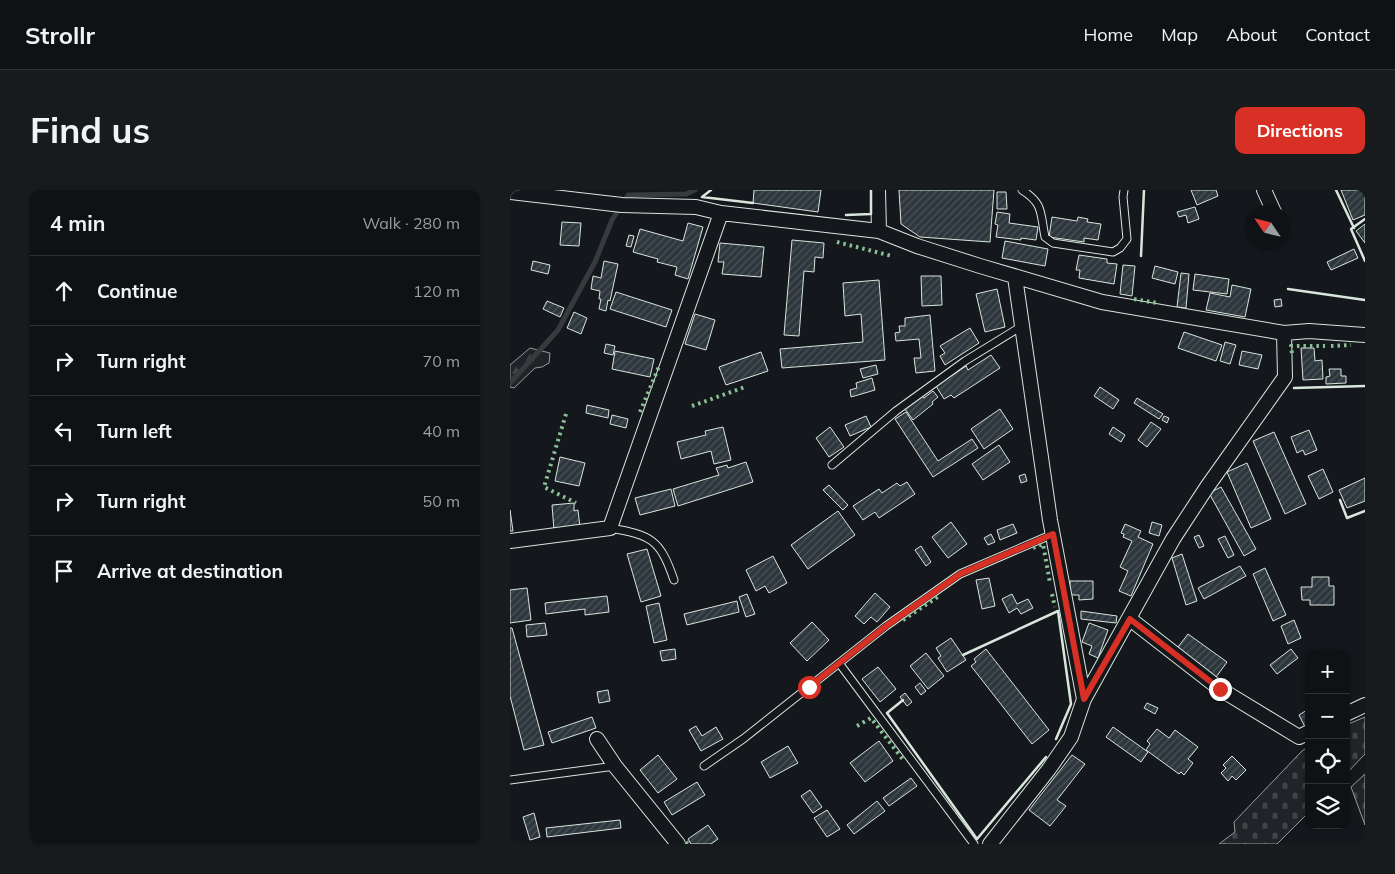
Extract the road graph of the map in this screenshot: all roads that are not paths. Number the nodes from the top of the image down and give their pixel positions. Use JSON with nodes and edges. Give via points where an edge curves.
{"nodes":[{"id":1,"x":878,"y":190,"type":"edge"},
{"id":2,"x":1022,"y":190,"type":"edge"},
{"id":3,"x":1124,"y":190,"type":"edge"},
{"id":4,"x":1264,"y":190,"type":"edge"},
{"id":5,"x":510,"y":192,"type":"edge"},
{"id":6,"x":1271,"y":205,"type":"edge"},
{"id":7,"x":721,"y":213,"type":"junction"},
{"id":8,"x":879,"y":231,"type":"junction"},
{"id":9,"x":1015,"y":277,"type":"junction"},
{"id":10,"x":1022,"y":326,"type":"junction"},
{"id":11,"x":1284,"y":333,"type":"junction"},
{"id":12,"x":1365,"y":335,"type":"edge"},
{"id":13,"x":832,"y":466,"type":"dead end"},
{"id":14,"x":610,"y":528,"type":"junction"},
{"id":15,"x":1053,"y":534,"type":"junction"},
{"id":16,"x":510,"y":541,"type":"edge"},
{"id":17,"x":674,"y":580,"type":"dead end"},
{"id":18,"x":1130,"y":619,"type":"junction"},
{"id":19,"x":839,"y":663,"type":"junction"},
{"id":20,"x":1084,"y":699,"type":"junction"},
{"id":21,"x":1365,"y":705,"type":"edge"},
{"id":22,"x":1350,"y":712,"type":"edge"},
{"id":23,"x":1305,"y":734,"type":"edge"},
{"id":24,"x":597,"y":739,"type":"dead end"},
{"id":25,"x":615,"y":766,"type":"junction"},
{"id":26,"x":704,"y":766,"type":"dead end"},
{"id":27,"x":510,"y":780,"type":"edge"},
{"id":28,"x":673,"y":843,"type":"edge"},
{"id":29,"x":974,"y":844,"type":"edge"},
{"id":30,"x":990,"y":844,"type":"edge"}],
"edges":[{"from":1,"to":8,"type":"street"},
{"from":2,"to":3,"type":"lane","via":[[1036,201],[1041,211],[1044,237],[1053,243],[1113,252],[1127,239]]},
{"from":4,"to":6,"type":"street"},
{"from":5,"to":7,"type":"street","via":[[622,205],[696,207]]},
{"from":7,"to":8,"type":"street"},
{"from":7,"to":14,"type":"street"},
{"from":8,"to":9,"type":"street"},
{"from":9,"to":10,"type":"street"},
{"from":9,"to":11,"type":"street","via":[[1102,302]]},
{"from":10,"to":13,"type":"lane","via":[[965,361],[904,405]]},
{"from":10,"to":15,"type":"street"},
{"from":11,"to":12,"type":"street","via":[[1309,331]]},
{"from":11,"to":18,"type":"street","via":[[1285,377],[1173,539]]},
{"from":14,"to":16,"type":"street"},
{"from":14,"to":17,"type":"lane","via":[[651,539],[666,557]]},
{"from":15,"to":19,"type":"lane","via":[[960,574]]},
{"from":15,"to":20,"type":"street"},
{"from":18,"to":20,"type":"street"},
{"from":18,"to":23,"type":"street","via":[[1220,689],[1299,737]]},
{"from":19,"to":26,"type":"lane"},
{"from":19,"to":29,"type":"lane"},
{"from":20,"to":30,"type":"street","via":[[1071,737]]},
{"from":21,"to":22,"type":"street"},
{"from":24,"to":25,"type":"street"},
{"from":25,"to":27,"type":"lane"},
{"from":25,"to":28,"type":"street"}]}
